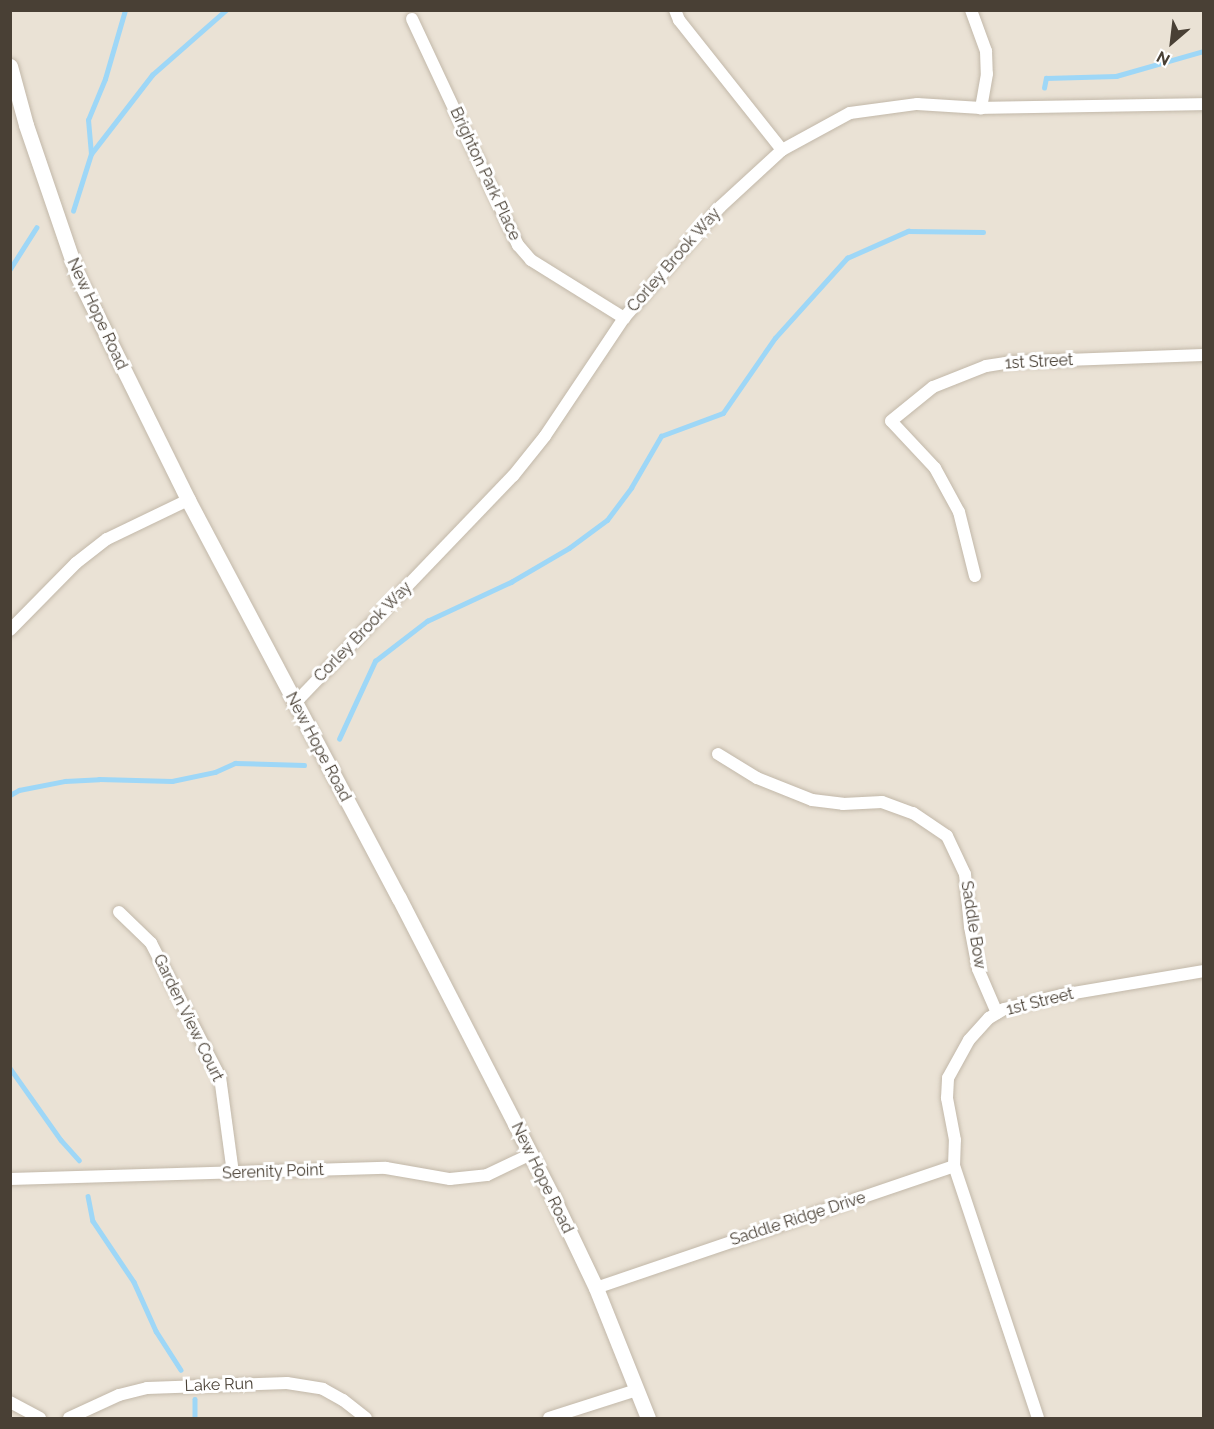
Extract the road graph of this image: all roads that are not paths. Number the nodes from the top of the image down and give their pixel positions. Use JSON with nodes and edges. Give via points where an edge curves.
{"nodes":[{"id":1,"x":675,"y":10,"type":"edge"},
{"id":2,"x":971,"y":10,"type":"edge"},
{"id":3,"x":412,"y":19,"type":"dead end"},
{"id":4,"x":10,"y":66,"type":"edge"},
{"id":5,"x":1203,"y":104,"type":"edge"},
{"id":6,"x":981,"y":108,"type":"junction"},
{"id":7,"x":782,"y":150,"type":"junction"},
{"id":8,"x":624,"y":318,"type":"junction"},
{"id":9,"x":1203,"y":355,"type":"edge"},
{"id":10,"x":188,"y":500,"type":"junction"},
{"id":11,"x":975,"y":576,"type":"dead end"},
{"id":12,"x":10,"y":630,"type":"edge"},
{"id":13,"x":294,"y":704,"type":"junction"},
{"id":14,"x":718,"y":754,"type":"dead end"},
{"id":15,"x":119,"y":912,"type":"dead end"},
{"id":16,"x":1203,"y":971,"type":"edge"},
{"id":17,"x":997,"y":1013,"type":"junction"},
{"id":18,"x":531,"y":1154,"type":"junction"},
{"id":19,"x":954,"y":1166,"type":"junction"},
{"id":20,"x":233,"y":1173,"type":"junction"},
{"id":21,"x":10,"y":1179,"type":"edge"},
{"id":22,"x":596,"y":1288,"type":"junction"},
{"id":23,"x":637,"y":1390,"type":"junction"},
{"id":24,"x":10,"y":1402,"type":"edge"},
{"id":25,"x":40,"y":1419,"type":"edge"},
{"id":26,"x":69,"y":1419,"type":"edge"},
{"id":27,"x":366,"y":1419,"type":"edge"},
{"id":28,"x":549,"y":1419,"type":"edge"},
{"id":29,"x":648,"y":1419,"type":"edge"},
{"id":30,"x":1038,"y":1419,"type":"edge"}],
"edges":[{"from":1,"to":7,"type":"street"},
{"from":2,"to":6,"type":"street","via":[[986,51],[987,74]]},
{"from":3,"to":8,"type":"street","name":"Brighton Park Place","via":[[518,245],[531,260]]},
{"from":4,"to":10,"type":"street","name":"New Hope Road","via":[[78,277]]},
{"from":5,"to":6,"type":"street","name":"Corley Brook Way"},
{"from":6,"to":7,"type":"street","name":"Corley Brook Way","via":[[917,104],[850,113]]},
{"from":7,"to":8,"type":"street","name":"Corley Brook Way","via":[[720,207]]},
{"from":8,"to":13,"type":"street","name":"Corley Brook Way","via":[[545,436],[513,476]]},
{"from":9,"to":11,"type":"street","name":"1st Street","via":[[986,366],[933,387],[891,421],[935,468],[954,503]]},
{"from":10,"to":12,"type":"street","via":[[106,539],[76,563]]},
{"from":10,"to":13,"type":"street","name":"New Hope Road"},
{"from":13,"to":18,"type":"street","name":"New Hope Road"},
{"from":14,"to":17,"type":"street","name":"Saddle Bow","via":[[757,778],[812,800],[843,804],[882,802],[913,813],[947,836],[965,874],[978,969]]},
{"from":15,"to":20,"type":"street","name":"Garden View Court","via":[[151,943],[220,1077]]},
{"from":16,"to":17,"type":"street","name":"1st Street","via":[[1062,995]]},
{"from":17,"to":19,"type":"street","name":"1st Street","via":[[969,1040],[948,1078]]},
{"from":18,"to":20,"type":"street","name":"Serenity Point","via":[[487,1174],[450,1179],[386,1168]]},
{"from":18,"to":22,"type":"street","name":"New Hope Road"},
{"from":19,"to":22,"type":"street","name":"Saddle Ridge Drive"},
{"from":19,"to":30,"type":"street"},
{"from":20,"to":21,"type":"street","name":"Serenity Point"},
{"from":22,"to":23,"type":"street","name":"New Hope Road"},
{"from":23,"to":28,"type":"street"},
{"from":23,"to":29,"type":"street","name":"New Hope Road"},
{"from":24,"to":25,"type":"street"},
{"from":26,"to":27,"type":"street","name":"Lake Run","via":[[119,1395],[147,1388],[287,1383],[323,1389]]}]}
